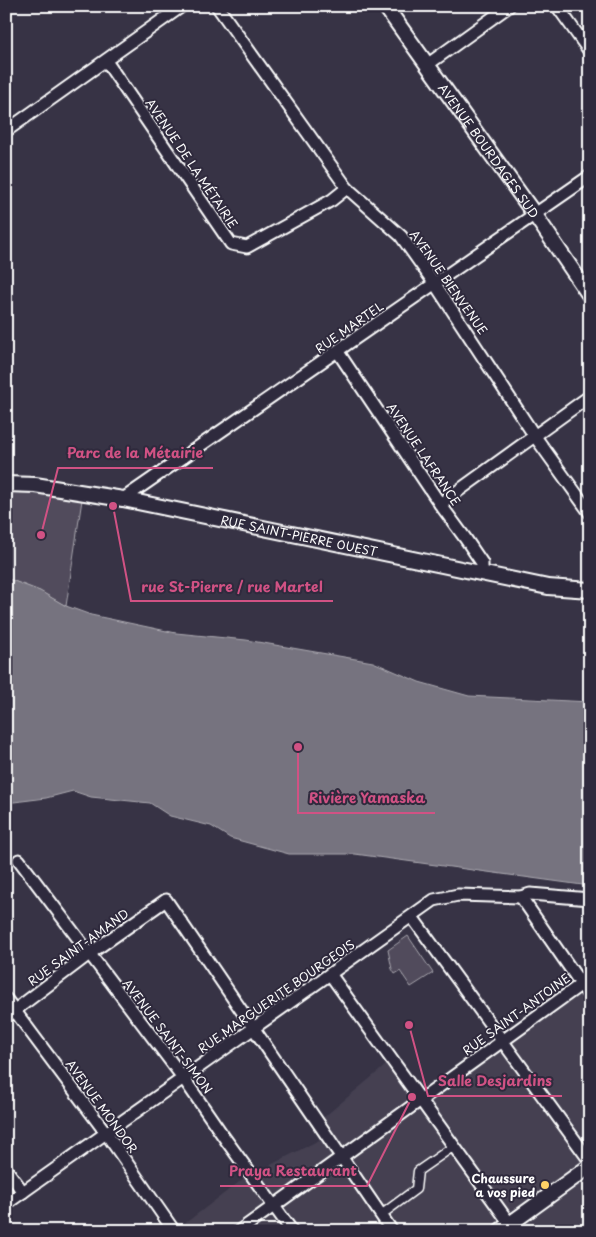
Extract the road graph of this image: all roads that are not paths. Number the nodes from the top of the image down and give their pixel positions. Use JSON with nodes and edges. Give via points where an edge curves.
{"nodes":[{"id":1,"x":182,"y":6,"type":"edge"},
{"id":2,"x":218,"y":6,"type":"edge"},
{"id":3,"x":385,"y":6,"type":"edge"},
{"id":4,"x":509,"y":6,"type":"edge"},
{"id":5,"x":557,"y":6,"type":"edge"},
{"id":6,"x":590,"y":52,"type":"edge"},
{"id":7,"x":106,"y":61,"type":"junction"},
{"id":8,"x":427,"y":65,"type":"junction"},
{"id":9,"x":6,"y":130,"type":"edge"},
{"id":10,"x":590,"y":176,"type":"edge"},
{"id":11,"x":347,"y":188,"type":"junction"},
{"id":12,"x":535,"y":215,"type":"junction"},
{"id":13,"x":435,"y":284,"type":"junction"},
{"id":14,"x":590,"y":296,"type":"edge"},
{"id":15,"x":338,"y":352,"type":"junction"},
{"id":16,"x":590,"y":396,"type":"edge"},
{"id":17,"x":534,"y":435,"type":"junction"},
{"id":18,"x":6,"y":484,"type":"edge"},
{"id":19,"x":123,"y":499,"type":"junction"},
{"id":20,"x":440,"y":504,"type":"junction"},
{"id":21,"x":590,"y":513,"type":"edge"},
{"id":22,"x":482,"y":574,"type":"junction"},
{"id":23,"x":590,"y":590,"type":"edge"},
{"id":24,"x":19,"y":860,"type":"dead end"},
{"id":25,"x":521,"y":897,"type":"junction"},
{"id":26,"x":590,"y":899,"type":"edge"},
{"id":27,"x":412,"y":917,"type":"junction"},
{"id":28,"x":89,"y":954,"type":"junction"},
{"id":29,"x":330,"y":974,"type":"junction"},
{"id":30,"x":585,"y":981,"type":"edge"},
{"id":31,"x":590,"y":997,"type":"edge"},
{"id":32,"x":6,"y":999,"type":"edge"},
{"id":33,"x":11,"y":1014,"type":"edge"},
{"id":34,"x":254,"y":1028,"type":"junction"},
{"id":35,"x":502,"y":1041,"type":"junction"},
{"id":36,"x":184,"y":1079,"type":"junction"},
{"id":37,"x":420,"y":1100,"type":"junction"},
{"id":38,"x":106,"y":1133,"type":"junction"},
{"id":39,"x":454,"y":1146,"type":"junction"},
{"id":40,"x":342,"y":1156,"type":"junction"},
{"id":41,"x":590,"y":1161,"type":"edge"},
{"id":42,"x":590,"y":1166,"type":"edge"},
{"id":43,"x":6,"y":1169,"type":"edge"},
{"id":44,"x":23,"y":1192,"type":"junction"},
{"id":45,"x":6,"y":1204,"type":"edge"},
{"id":46,"x":274,"y":1206,"type":"junction"},
{"id":47,"x":381,"y":1215,"type":"junction"},
{"id":48,"x":508,"y":1228,"type":"edge"},
{"id":49,"x":174,"y":1231,"type":"edge"},
{"id":50,"x":239,"y":1231,"type":"edge"},
{"id":51,"x":292,"y":1231,"type":"edge"},
{"id":52,"x":392,"y":1231,"type":"edge"}],
"edges":[{"from":1,"to":7,"type":"street"},
{"from":2,"to":11,"type":"street","name":"AVENUE BIENVENUE"},
{"from":3,"to":8,"type":"street","name":"AVENUE BOURDAGES SUD"},
{"from":4,"to":8,"type":"street"},
{"from":5,"to":6,"type":"street"},
{"from":7,"to":9,"type":"street"},
{"from":7,"to":11,"type":"street","name":"AVENUE DE LA MÉTAIRIE","via":[[231,244],[247,247],[332,200]]},
{"from":8,"to":12,"type":"street","name":"AVENUE BOURDAGES SUD"},
{"from":10,"to":12,"type":"street","name":"RUE MARTEL"},
{"from":11,"to":13,"type":"street","name":"AVENUE BIENVENUE","via":[[402,236]]},
{"from":12,"to":13,"type":"street","name":"RUE MARTEL"},
{"from":12,"to":14,"type":"street","name":"AVENUE BOURDAGES SUD"},
{"from":13,"to":15,"type":"street","name":"RUE MARTEL"},
{"from":13,"to":17,"type":"street","name":"AVENUE BIENVENUE"},
{"from":15,"to":19,"type":"street","name":"RUE MARTEL"},
{"from":15,"to":20,"type":"street","name":"AVENUE LAFRANCE"},
{"from":16,"to":17,"type":"street"},
{"from":17,"to":20,"type":"street"},
{"from":17,"to":21,"type":"street","name":"AVENUE BIENVENUE"},
{"from":18,"to":19,"type":"street","name":"RUE SAINT-PIERRE OUEST","via":[[35,485]]},
{"from":19,"to":22,"type":"street","name":"RUE SAINT-PIERRE OUEST"},
{"from":20,"to":22,"type":"street","name":"AVENUE LAFRANCE","via":[[482,563]]},
{"from":22,"to":23,"type":"street","name":"RUE SAINT-PIERRE OUEST","via":[[548,587]]},
{"from":24,"to":28,"type":"street","name":"AVENUE SAINT-SIMON"},
{"from":25,"to":26,"type":"street","name":"RUE MARGUERITE BOURGEOIS","via":[[530,894]]},
{"from":25,"to":27,"type":"street","name":"RUE MARGUERITE BOURGEOIS","via":[[458,895],[434,900]]},
{"from":25,"to":30,"type":"street"},
{"from":27,"to":29,"type":"street","name":"RUE MARGUERITE BOURGEOIS"},
{"from":27,"to":35,"type":"street"},
{"from":28,"to":33,"type":"street","name":"RUE SAINT-AMAND"},
{"from":28,"to":34,"type":"street","name":"RUE SAINT-AMAND","via":[[166,900]]},
{"from":28,"to":36,"type":"street","name":"AVENUE SAINT-SIMON"},
{"from":29,"to":34,"type":"street","name":"RUE MARGUERITE BOURGEOIS"},
{"from":29,"to":37,"type":"street"},
{"from":30,"to":31,"type":"street"},
{"from":30,"to":35,"type":"street","name":"RUE SAINT-ANTOINE"},
{"from":32,"to":33,"type":"street","name":"AVENUE MONDOR"},
{"from":33,"to":38,"type":"street","name":"AVENUE MONDOR"},
{"from":34,"to":36,"type":"street","name":"RUE MARGUERITE BOURGEOIS"},
{"from":34,"to":40,"type":"street"},
{"from":35,"to":37,"type":"street","name":"RUE SAINT-ANTOINE"},
{"from":35,"to":41,"type":"street"},
{"from":36,"to":38,"type":"street","name":"RUE MARGUERITE BOURGEOIS"},
{"from":36,"to":46,"type":"street","name":"AVENUE SAINT-SIMON"},
{"from":37,"to":39,"type":"street"},
{"from":37,"to":40,"type":"street","name":"RUE SAINT-ANTOINE"},
{"from":38,"to":44,"type":"street","name":"RUE MARGUERITE BOURGEOIS"},
{"from":38,"to":49,"type":"street","name":"AVENUE MONDOR"},
{"from":39,"to":47,"type":"street","via":[[418,1171],[416,1189]]},
{"from":39,"to":48,"type":"street"},
{"from":40,"to":46,"type":"street","name":"RUE SAINT-ANTOINE"},
{"from":40,"to":47,"type":"street"},
{"from":42,"to":48,"type":"street"},
{"from":43,"to":44,"type":"street"},
{"from":44,"to":45,"type":"street","name":"RUE MARGUERITE BOURGEOIS"},
{"from":46,"to":50,"type":"street","name":"RUE SAINT-ANTOINE"},
{"from":46,"to":51,"type":"street","name":"AVENUE SAINT-SIMON"},
{"from":47,"to":52,"type":"street"}]}
